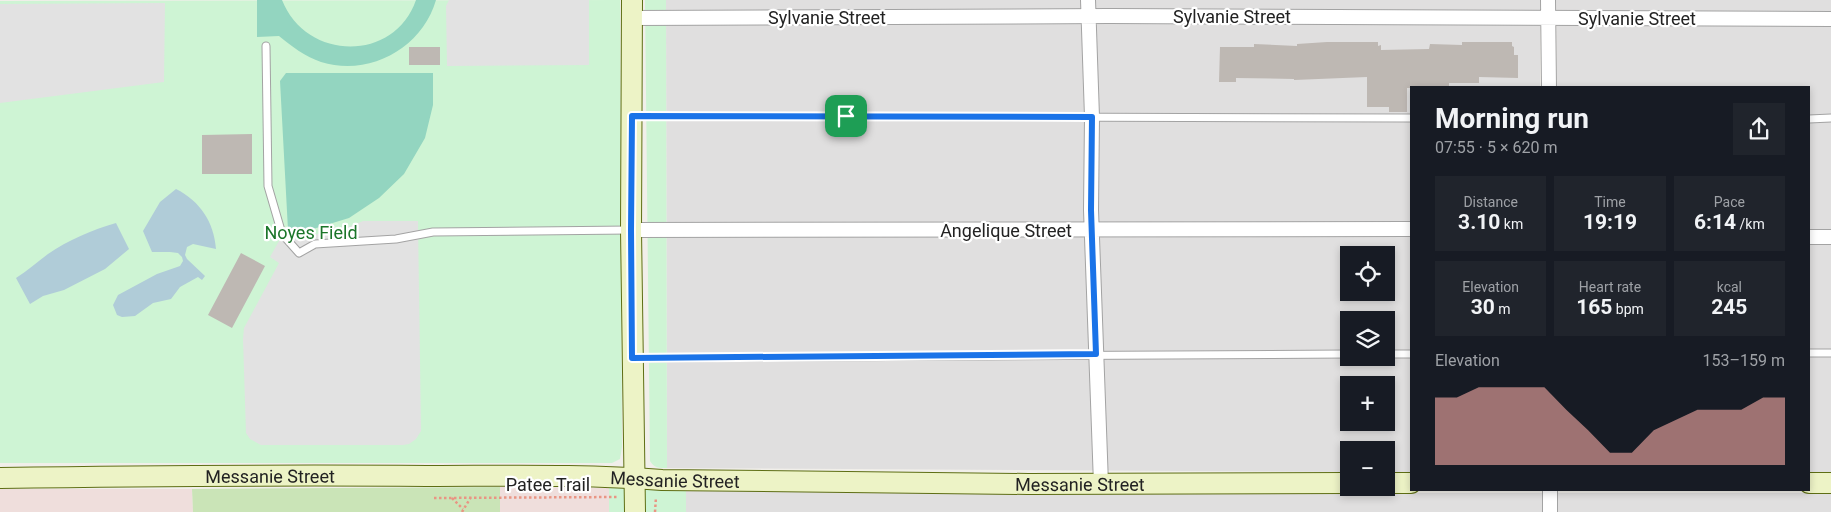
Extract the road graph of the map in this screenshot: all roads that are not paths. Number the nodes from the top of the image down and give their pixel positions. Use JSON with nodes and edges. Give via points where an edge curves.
{"nodes":[{"id":1,"x":1088,"y":0,"type":"edge"},
{"id":2,"x":1548,"y":0,"type":"edge"},
{"id":3,"x":632,"y":9,"type":"edge"},
{"id":4,"x":1089,"y":16,"type":"junction"},
{"id":5,"x":1548,"y":18,"type":"junction"},
{"id":6,"x":1831,"y":19,"type":"edge"},
{"id":7,"x":266,"y":46,"type":"dead end"},
{"id":8,"x":1549,"y":86,"type":"edge"},
{"id":9,"x":632,"y":116,"type":"junction"},
{"id":10,"x":1092,"y":117,"type":"junction"},
{"id":11,"x":1410,"y":118,"type":"edge"},
{"id":12,"x":1831,"y":118,"type":"edge"},
{"id":13,"x":1810,"y":119,"type":"edge"},
{"id":14,"x":631,"y":230,"type":"junction"},
{"id":15,"x":1092,"y":230,"type":"junction"},
{"id":16,"x":1410,"y":230,"type":"edge"},
{"id":17,"x":1831,"y":237,"type":"edge"},
{"id":18,"x":1810,"y":238,"type":"edge"},
{"id":19,"x":1810,"y":353,"type":"edge"},
{"id":20,"x":1831,"y":353,"type":"edge"},
{"id":21,"x":1096,"y":354,"type":"junction"},
{"id":22,"x":1340,"y":354,"type":"edge"},
{"id":23,"x":1395,"y":354,"type":"edge"},
{"id":24,"x":1410,"y":354,"type":"edge"},
{"id":25,"x":632,"y":358,"type":"junction"},
{"id":26,"x":0,"y":478,"type":"edge"},
{"id":27,"x":1340,"y":483,"type":"edge"},
{"id":28,"x":1395,"y":483,"type":"edge"},
{"id":29,"x":1410,"y":483,"type":"edge"},
{"id":30,"x":1810,"y":483,"type":"edge"},
{"id":31,"x":1831,"y":483,"type":"edge"},
{"id":32,"x":1101,"y":484,"type":"junction"},
{"id":33,"x":1550,"y":491,"type":"edge"},
{"id":34,"x":635,"y":495,"type":"edge"},
{"id":35,"x":1550,"y":512,"type":"edge"}],
"edges":[{"from":1,"to":4,"type":"street"},
{"from":2,"to":5,"type":"street"},
{"from":3,"to":4,"type":"street","name":"Sylvanie Street"},
{"from":3,"to":9,"type":"street"},
{"from":4,"to":5,"type":"street","name":"Sylvanie Street"},
{"from":4,"to":10,"type":"street"},
{"from":5,"to":6,"type":"street","name":"Sylvanie Street"},
{"from":5,"to":8,"type":"street"},
{"from":7,"to":14,"type":"lane","via":[[268,186],[282,234],[298,253],[315,244],[396,239],[432,232]]},
{"from":9,"to":10,"type":"lane"},
{"from":9,"to":14,"type":"street"},
{"from":10,"to":11,"type":"lane"},
{"from":10,"to":15,"type":"street"},
{"from":12,"to":13,"type":"lane"},
{"from":14,"to":15,"type":"street","name":"Angelique Street"},
{"from":14,"to":25,"type":"street"},
{"from":15,"to":16,"type":"street","name":"Angelique Street"},
{"from":15,"to":21,"type":"street"},
{"from":17,"to":18,"type":"street"},
{"from":19,"to":20,"type":"lane"},
{"from":21,"to":22,"type":"lane"},
{"from":21,"to":25,"type":"lane"},
{"from":21,"to":32,"type":"street"},
{"from":23,"to":24,"type":"lane"},
{"from":25,"to":34,"type":"street"},
{"from":26,"to":34,"type":"street","name":"Messanie Street","via":[[256,475]]},
{"from":27,"to":32,"type":"street","name":"Messanie Street"},
{"from":28,"to":29,"type":"street"},
{"from":30,"to":31,"type":"street"},
{"from":32,"to":34,"type":"street","name":"Messanie Street","via":[[662,480]]},
{"from":33,"to":35,"type":"street"}]}
